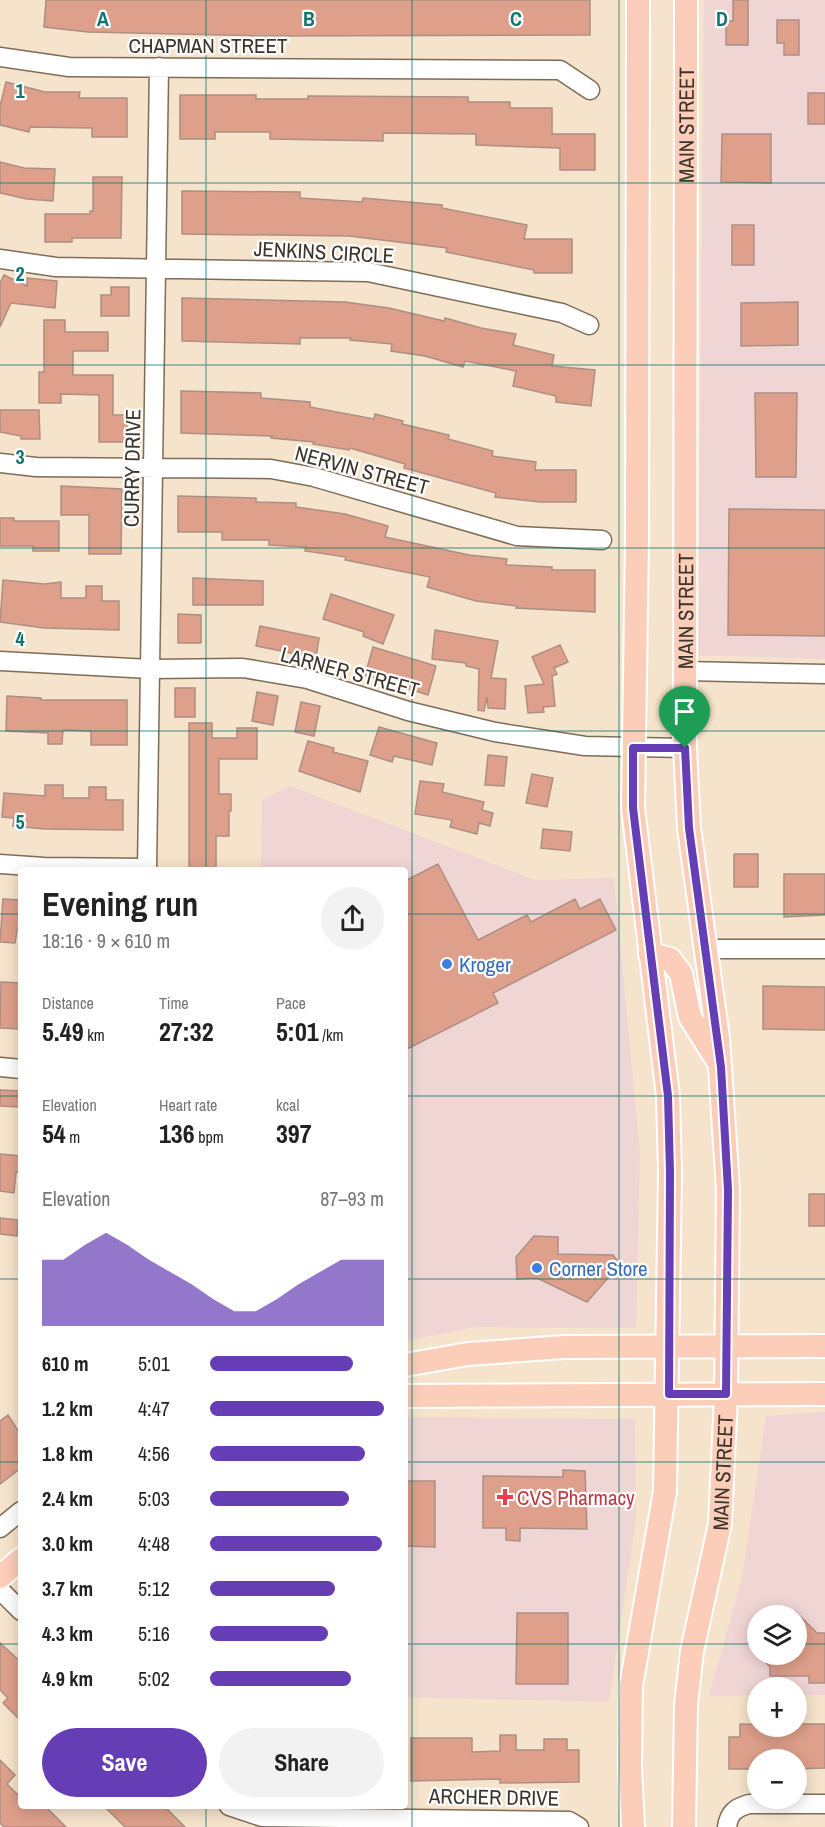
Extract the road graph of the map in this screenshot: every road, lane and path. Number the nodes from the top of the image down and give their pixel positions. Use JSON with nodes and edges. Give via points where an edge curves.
{"nodes":[{"id":1,"x":638,"y":0,"type":"edge"},
{"id":2,"x":686,"y":0,"type":"edge"},
{"id":3,"x":0,"y":57,"type":"edge"},
{"id":4,"x":159,"y":67,"type":"junction"},
{"id":5,"x":590,"y":90,"type":"dead end"},
{"id":6,"x":0,"y":259,"type":"edge"},
{"id":7,"x":157,"y":267,"type":"junction"},
{"id":8,"x":589,"y":326,"type":"dead end"},
{"id":9,"x":0,"y":463,"type":"edge"},
{"id":10,"x":155,"y":469,"type":"junction"},
{"id":11,"x":602,"y":540,"type":"dead end"},
{"id":12,"x":0,"y":661,"type":"edge"},
{"id":13,"x":150,"y":669,"type":"junction"},
{"id":14,"x":685,"y":671,"type":"junction"},
{"id":15,"x":825,"y":674,"type":"edge"},
{"id":16,"x":633,"y":748,"type":"junction"},
{"id":17,"x":685,"y":748,"type":"junction"},
{"id":18,"x":0,"y":864,"type":"edge"},
{"id":19,"x":44,"y":867,"type":"edge"},
{"id":20,"x":147,"y":867,"type":"edge"},
{"id":21,"x":705,"y":949,"type":"junction"},
{"id":22,"x":825,"y":949,"type":"edge"},
{"id":23,"x":650,"y":954,"type":"junction"},
{"id":24,"x":0,"y":1067,"type":"edge"},
{"id":25,"x":721,"y":1067,"type":"junction"},
{"id":26,"x":18,"y":1069,"type":"edge"},
{"id":27,"x":668,"y":1346,"type":"junction"},
{"id":28,"x":726,"y":1346,"type":"junction"},
{"id":29,"x":825,"y":1346,"type":"edge"},
{"id":30,"x":408,"y":1365,"type":"edge"},
{"id":31,"x":669,"y":1394,"type":"junction"},
{"id":32,"x":726,"y":1394,"type":"junction"},
{"id":33,"x":825,"y":1394,"type":"edge"},
{"id":34,"x":408,"y":1396,"type":"edge"},
{"id":35,"x":18,"y":1514,"type":"edge"},
{"id":36,"x":0,"y":1528,"type":"edge"},
{"id":37,"x":18,"y":1562,"type":"edge"},
{"id":38,"x":0,"y":1578,"type":"edge"},
{"id":39,"x":0,"y":1590,"type":"edge"},
{"id":40,"x":18,"y":1608,"type":"edge"},
{"id":41,"x":825,"y":1804,"type":"edge"},
{"id":42,"x":239,"y":1809,"type":"edge"},
{"id":43,"x":579,"y":1827,"type":"edge"},
{"id":44,"x":633,"y":1827,"type":"edge"},
{"id":45,"x":684,"y":1827,"type":"edge"},
{"id":46,"x":728,"y":1827,"type":"edge"}],
"edges":[{"from":1,"to":16,"type":"main road"},
{"from":2,"to":14,"type":"main road","name":"MAIN STREET"},
{"from":3,"to":4,"type":"street","name":"CHAPMAN STREET","via":[[69,67]]},
{"from":4,"to":5,"type":"street","name":"CHAPMAN STREET","via":[[560,70]]},
{"from":4,"to":7,"type":"street","name":"CURRY DRIVE"},
{"from":6,"to":7,"type":"street","name":"JENKINS CIRCLE","via":[[56,267]]},
{"from":7,"to":8,"type":"street","name":"JENKINS CIRCLE","via":[[368,272],[562,314]]},
{"from":7,"to":10,"type":"street","name":"CURRY DRIVE"},
{"from":9,"to":10,"type":"street","name":"NERVIN STREET"},
{"from":10,"to":11,"type":"street","name":"NERVIN STREET","via":[[271,469],[314,477],[517,536]]},
{"from":10,"to":13,"type":"street","name":"CURRY DRIVE"},
{"from":12,"to":13,"type":"street","name":"LARNER STREET"},
{"from":13,"to":16,"type":"street","name":"LARNER STREET","via":[[243,668],[307,679],[408,711],[495,732],[585,746]]},
{"from":13,"to":20,"type":"street","name":"CURRY DRIVE"},
{"from":14,"to":15,"type":"street"},
{"from":14,"to":17,"type":"main road","name":"MAIN STREET"},
{"from":16,"to":17,"type":"street","name":"LARNER STREET"},
{"from":16,"to":23,"type":"main road","via":[[633,808]]},
{"from":17,"to":21,"type":"main road","name":"MAIN STREET","via":[[689,828]]},
{"from":18,"to":19,"type":"street"},
{"from":21,"to":22,"type":"street"},
{"from":21,"to":25,"type":"main road","name":"MAIN STREET"},
{"from":23,"to":25,"type":"main road","via":[[670,959],[681,974],[690,1017]]},
{"from":23,"to":27,"type":"main road","via":[[668,1096]]},
{"from":24,"to":26,"type":"street"},
{"from":25,"to":28,"type":"main road","name":"MAIN STREET","via":[[728,1190]]},
{"from":27,"to":28,"type":"main road"},
{"from":27,"to":30,"type":"main road","via":[[498,1351]]},
{"from":27,"to":31,"type":"main road"},
{"from":28,"to":29,"type":"main road"},
{"from":28,"to":32,"type":"main road","name":"MAIN STREET"},
{"from":31,"to":32,"type":"main road"},
{"from":31,"to":34,"type":"main road"},
{"from":31,"to":44,"type":"main road","via":[[664,1503],[631,1686]]},
{"from":32,"to":33,"type":"main road"},
{"from":32,"to":45,"type":"main road","name":"MAIN STREET","via":[[720,1524],[692,1651],[686,1705]]},
{"from":35,"to":36,"type":"street"},
{"from":37,"to":38,"type":"main road"},
{"from":39,"to":40,"type":"street"},
{"from":41,"to":46,"type":"street","via":[[749,1804],[737,1807],[730,1815]]},
{"from":42,"to":43,"type":"street","name":"ARCHER DRIVE","via":[[262,1816],[557,1820]]}]}
